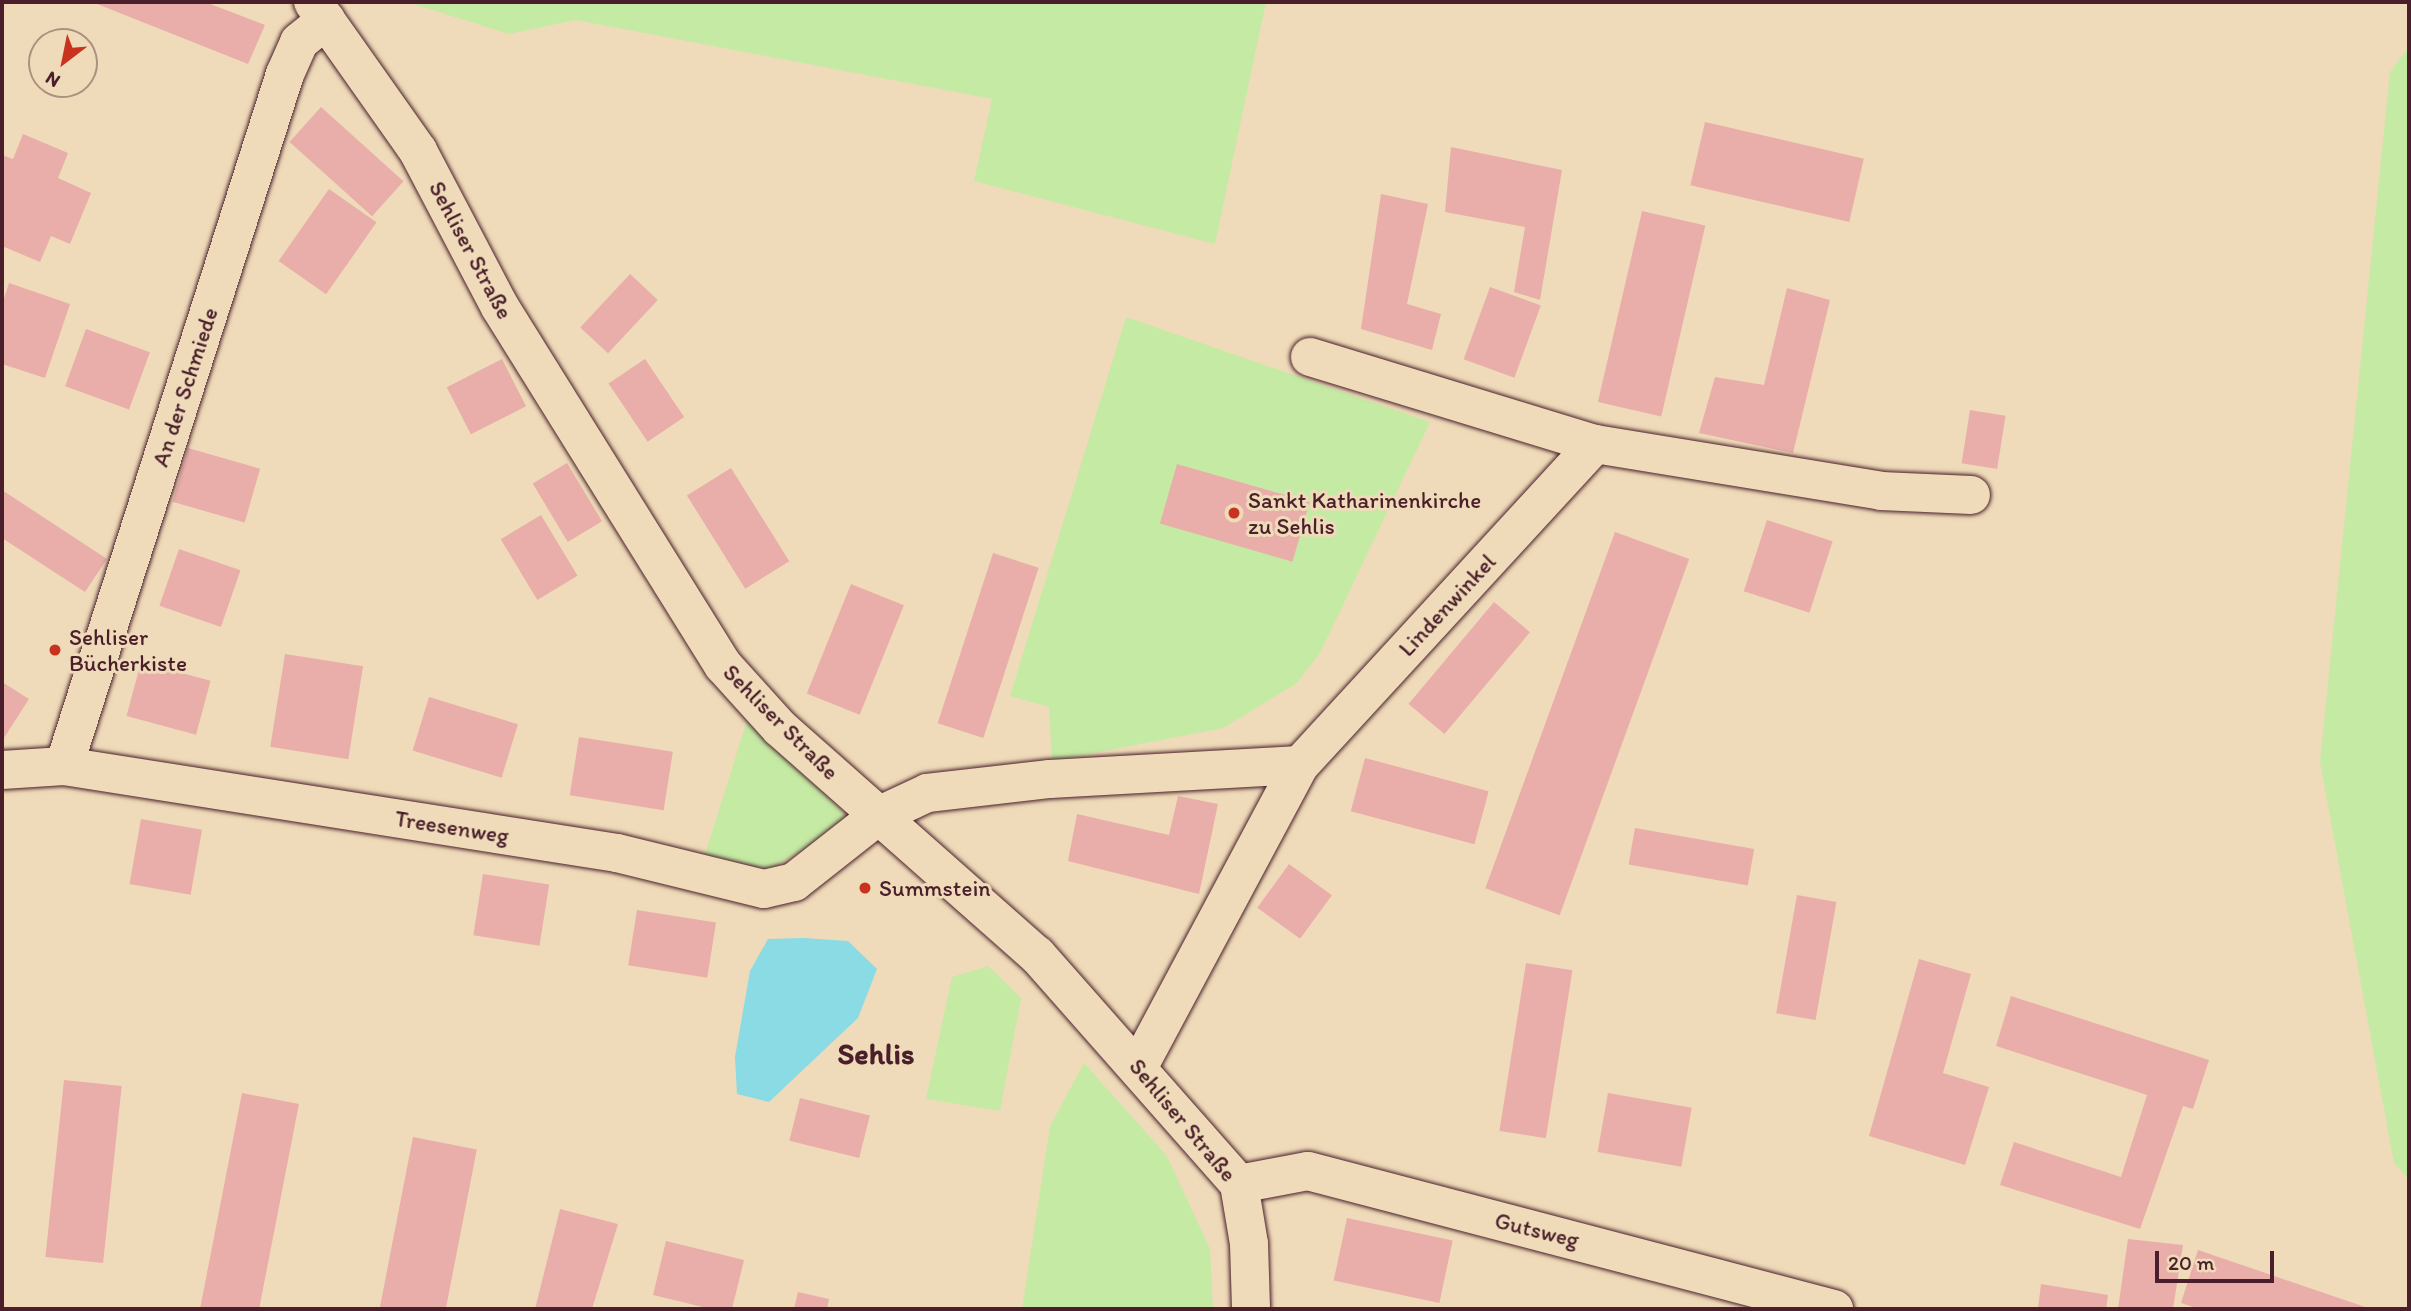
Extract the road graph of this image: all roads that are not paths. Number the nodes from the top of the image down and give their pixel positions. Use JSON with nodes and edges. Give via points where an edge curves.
{"nodes":[{"id":1,"x":320,"y":11,"type":"edge"},
{"id":2,"x":1310,"y":357,"type":"dead end"},
{"id":3,"x":1595,"y":444,"type":"junction"},
{"id":4,"x":1971,"y":495,"type":"dead end"},
{"id":5,"x":1300,"y":765,"type":"junction"},
{"id":6,"x":64,"y":766,"type":"junction"},
{"id":7,"x":2,"y":770,"type":"edge"},
{"id":8,"x":878,"y":816,"type":"junction"},
{"id":9,"x":1139,"y":1066,"type":"junction"},
{"id":10,"x":1239,"y":1184,"type":"junction"},
{"id":11,"x":1251,"y":1309,"type":"edge"},
{"id":12,"x":1834,"y":1309,"type":"edge"}],
"edges":[{"from":1,"to":6,"type":"street","name":"An der Schmiede","via":[[285,74]]},
{"from":1,"to":8,"type":"street","name":"Sehliser Straße","via":[[418,151],[500,307],[723,665],[780,728]]},
{"from":2,"to":3,"type":"street"},
{"from":3,"to":4,"type":"street","via":[[1881,491]]},
{"from":3,"to":5,"type":"street","name":"Lindenwinkel"},
{"from":5,"to":8,"type":"street","via":[[1050,779],[927,793]]},
{"from":5,"to":9,"type":"street","name":"Lindenwinkel"},
{"from":6,"to":7,"type":"street","name":"Treesenweg"},
{"from":6,"to":8,"type":"street","name":"Treesenweg","via":[[617,853],[764,889],[794,882]]},
{"from":8,"to":9,"type":"street","name":"Sehliser Straße","via":[[1037,955]]},
{"from":9,"to":10,"type":"street","name":"Sehliser Straße"},
{"from":10,"to":11,"type":"street","name":"Sehliser Straße","via":[[1249,1244]]},
{"from":10,"to":12,"type":"street","name":"Gutsweg","via":[[1308,1171]]}]}
